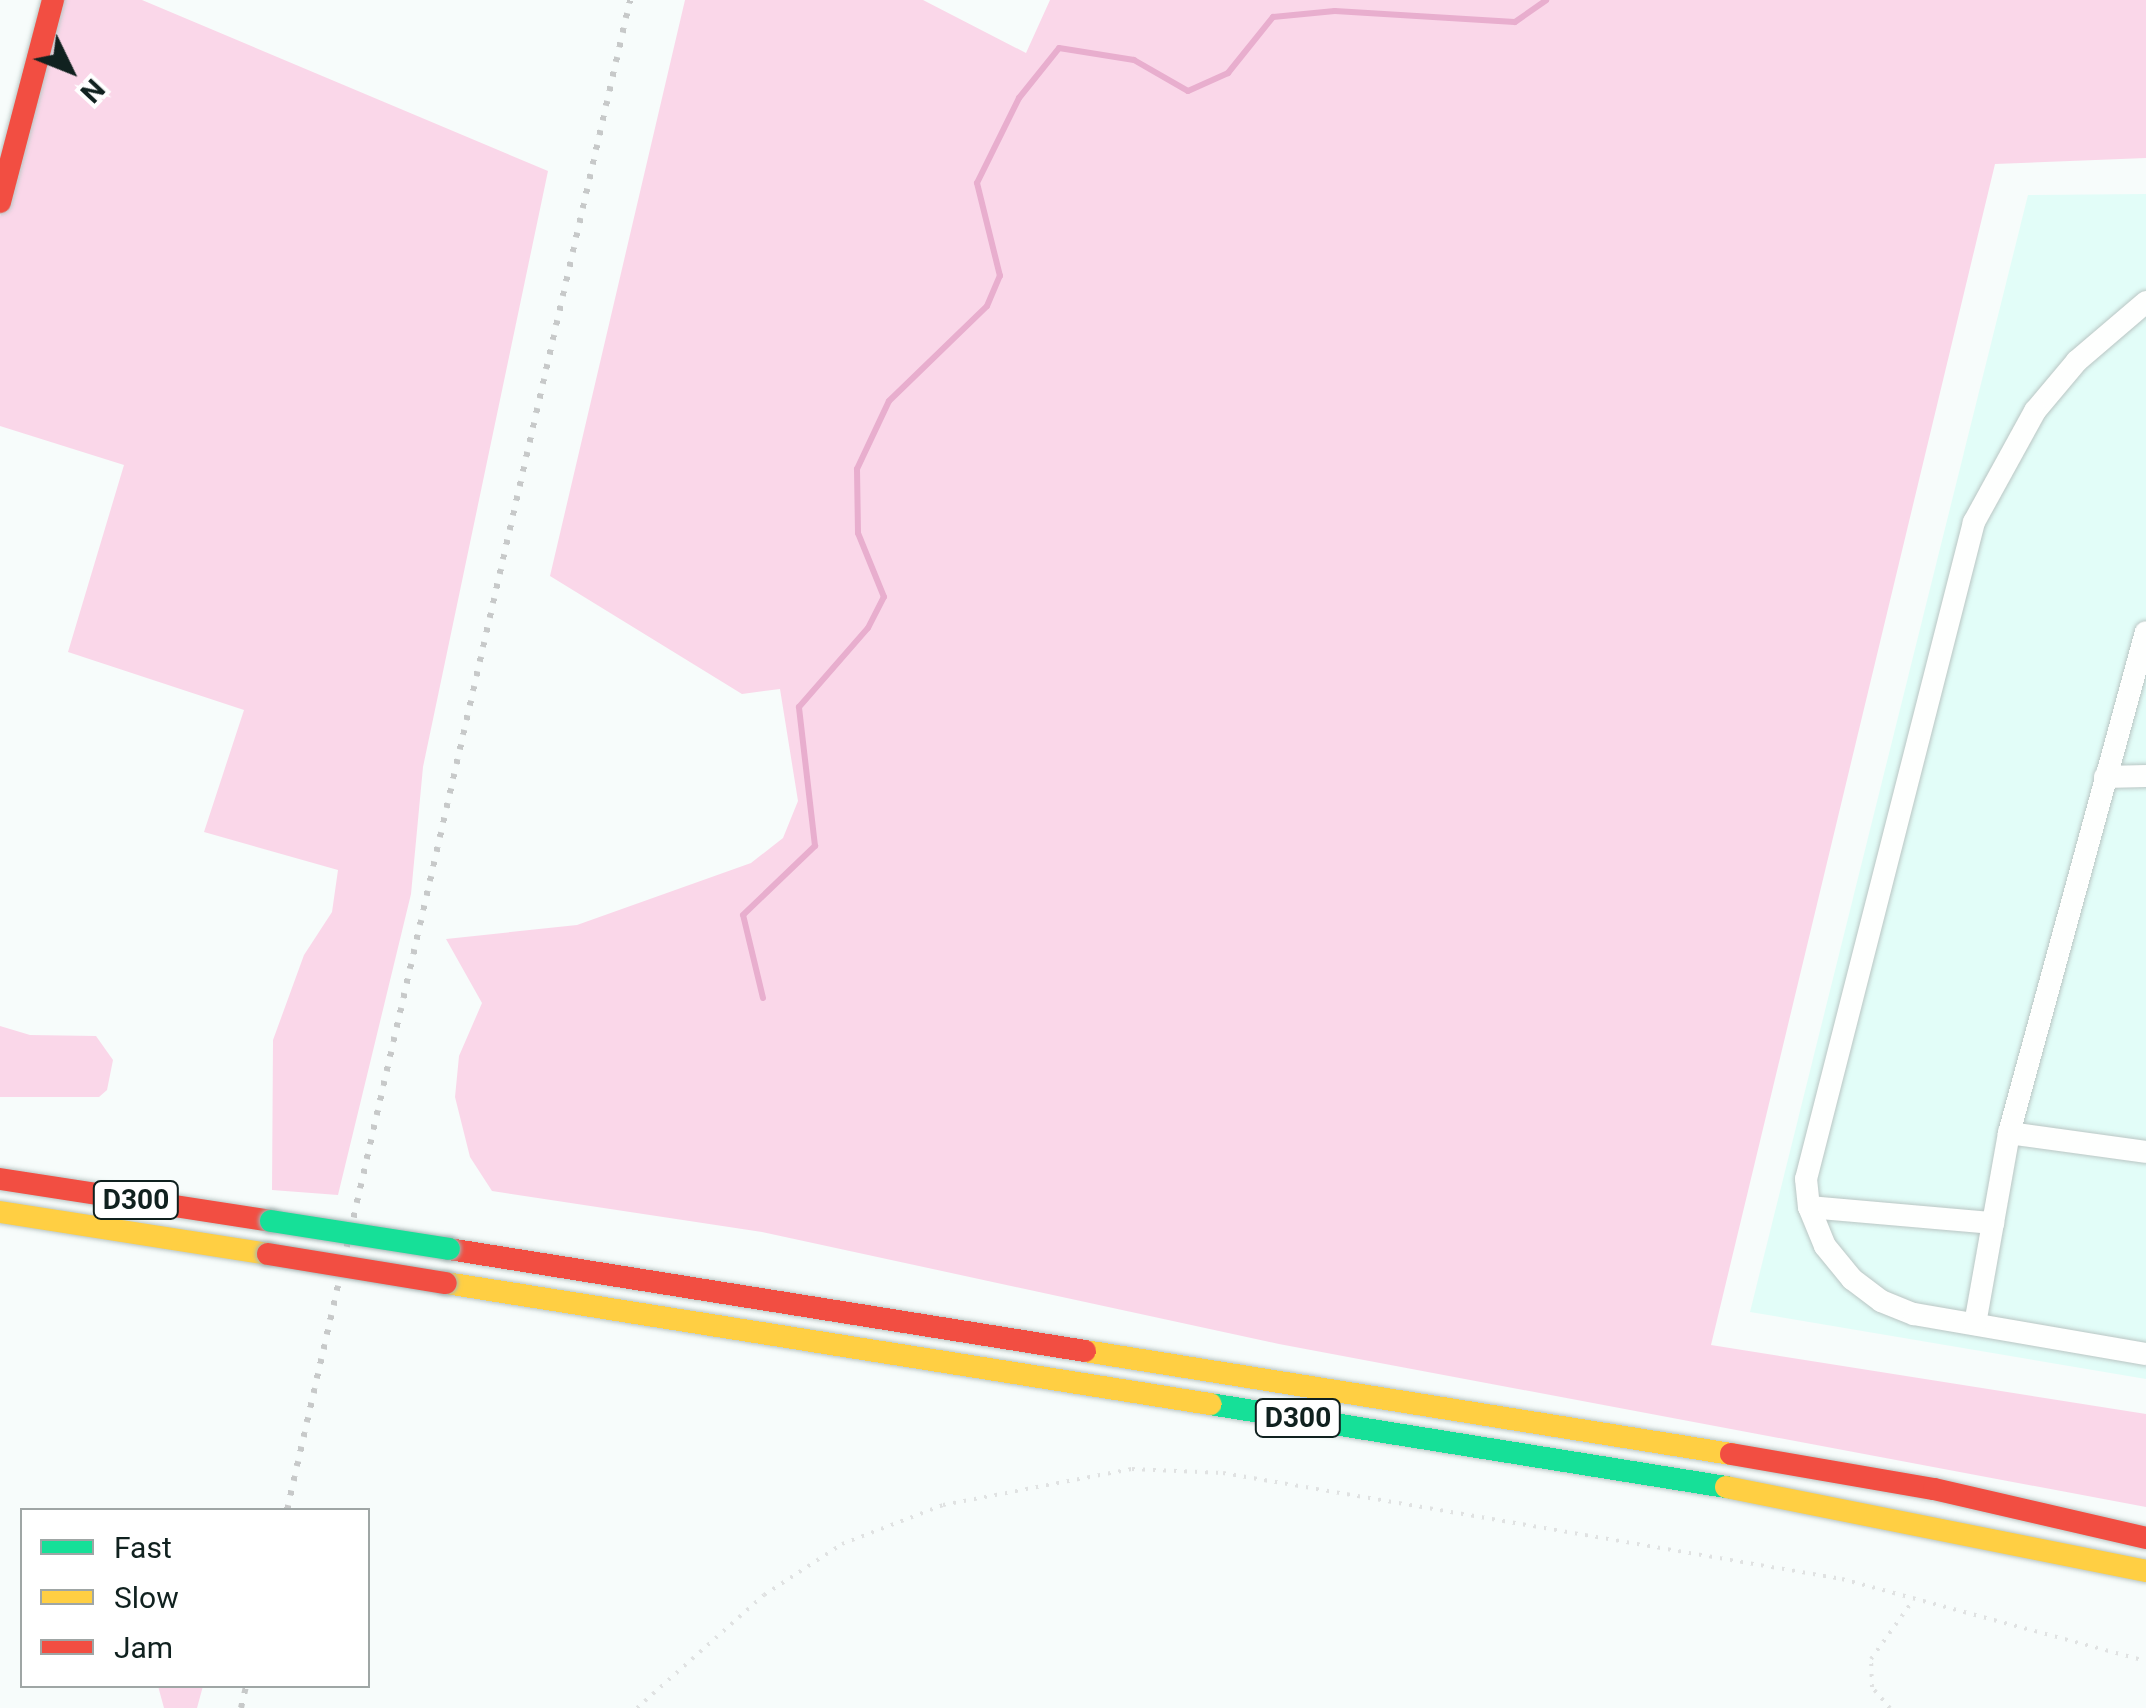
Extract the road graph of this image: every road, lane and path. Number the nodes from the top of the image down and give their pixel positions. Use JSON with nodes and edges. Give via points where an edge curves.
{"nodes":[{"id":1,"x":53,"y":0,"type":"edge"},
{"id":2,"x":0,"y":202,"type":"edge"},
{"id":3,"x":2146,"y":302,"type":"edge"},
{"id":4,"x":2144,"y":642,"type":"edge"},
{"id":5,"x":2146,"y":776,"type":"edge"},
{"id":6,"x":2105,"y":777,"type":"junction"},
{"id":7,"x":2009,"y":1132,"type":"junction"},
{"id":8,"x":2146,"y":1152,"type":"edge"},
{"id":9,"x":0,"y":1179,"type":"edge"},
{"id":10,"x":1809,"y":1207,"type":"junction"},
{"id":11,"x":0,"y":1212,"type":"edge"},
{"id":12,"x":1993,"y":1223,"type":"junction"},
{"id":13,"x":1975,"y":1324,"type":"junction"},
{"id":14,"x":2146,"y":1354,"type":"edge"},
{"id":15,"x":2146,"y":1538,"type":"edge"},
{"id":16,"x":2146,"y":1571,"type":"edge"},
{"id":17,"x":1914,"y":1599,"type":"junction"},
{"id":18,"x":2146,"y":1661,"type":"edge"},
{"id":19,"x":637,"y":1708,"type":"edge"},
{"id":20,"x":1890,"y":1708,"type":"edge"}],
"edges":[{"from":1,"to":2,"type":"main road"},
{"from":3,"to":10,"type":"street","via":[[2056,385],[2009,451],[1974,522],[1812,1151]]},
{"from":4,"to":6,"type":"street"},
{"from":5,"to":6,"type":"street"},
{"from":6,"to":7,"type":"street"},
{"from":7,"to":8,"type":"street"},
{"from":7,"to":12,"type":"street"},
{"from":9,"to":15,"type":"main road","number":"D300","bridge":true,"via":[[1802,1466]]},
{"from":10,"to":12,"type":"street"},
{"from":10,"to":13,"type":"street","via":[[1825,1246],[1866,1291],[1914,1314]]},
{"from":11,"to":16,"type":"main road","number":"D300","bridge":true,"via":[[1693,1480]]},
{"from":12,"to":13,"type":"street"},
{"from":13,"to":14,"type":"street"},
{"from":17,"to":18,"type":"path"},
{"from":17,"to":19,"type":"path","via":[[1497,1518],[1223,1473],[1132,1469],[990,1494],[858,1536],[764,1595]]},
{"from":17,"to":20,"type":"path","via":[[1871,1660],[1872,1687]]}]}
